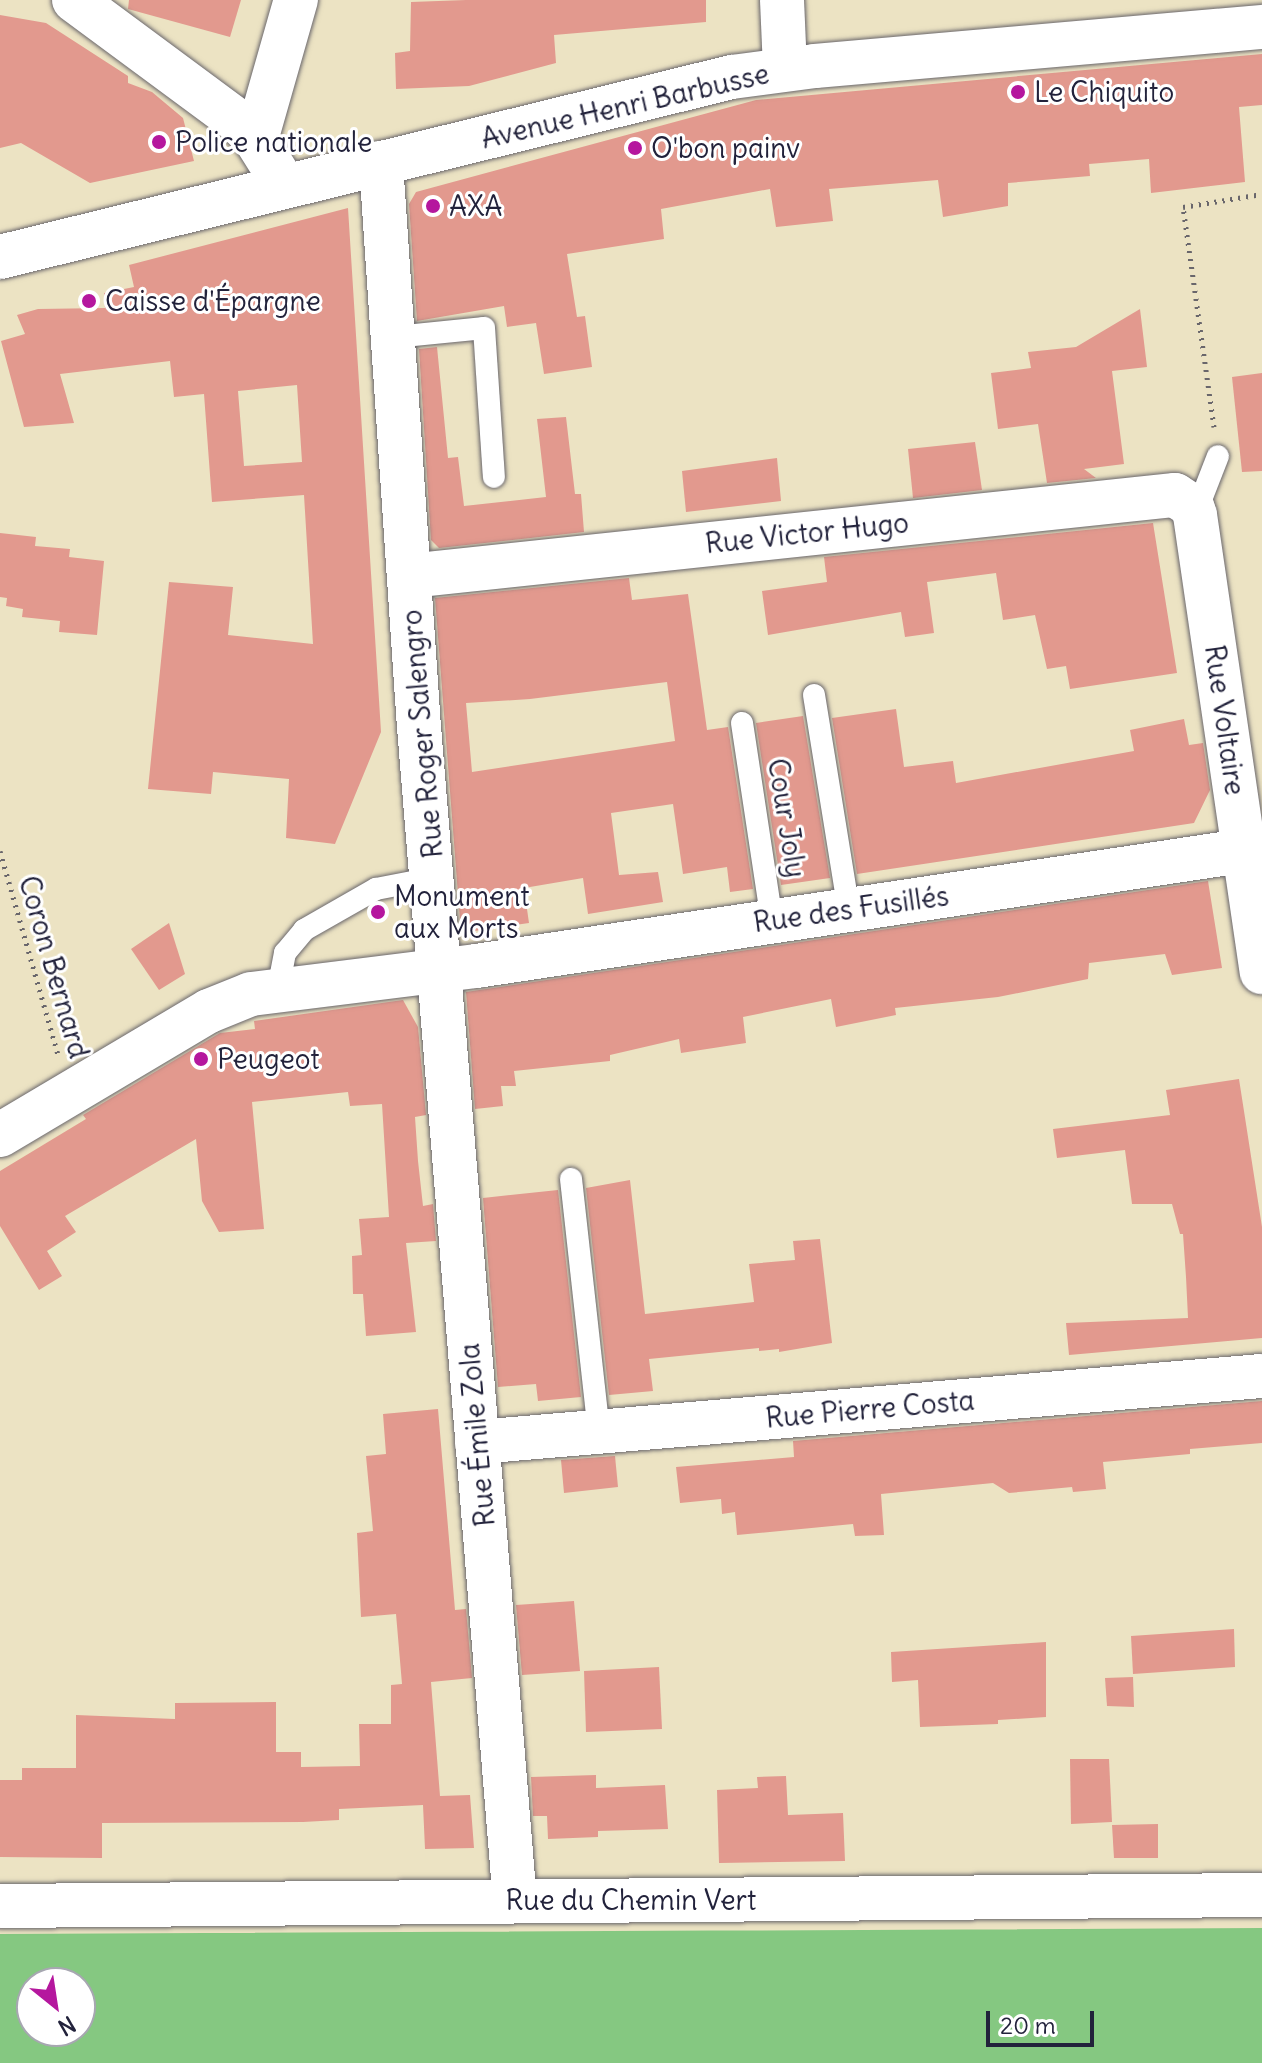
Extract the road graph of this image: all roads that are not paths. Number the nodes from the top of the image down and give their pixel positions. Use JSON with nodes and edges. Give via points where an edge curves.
{"nodes":[{"id":1,"x":74,"y":0,"type":"edge"},
{"id":2,"x":296,"y":0,"type":"edge"},
{"id":3,"x":782,"y":0,"type":"edge"},
{"id":4,"x":1262,"y":27,"type":"edge"},
{"id":5,"x":785,"y":69,"type":"junction"},
{"id":6,"x":256,"y":140,"type":"junction"},
{"id":7,"x":381,"y":163,"type":"junction"},
{"id":8,"x":285,"y":186,"type":"junction"},
{"id":9,"x":0,"y":257,"type":"edge"},
{"id":10,"x":394,"y":337,"type":"junction"},
{"id":11,"x":1218,"y":456,"type":"road end"},
{"id":12,"x":494,"y":477,"type":"dead end"},
{"id":13,"x":1195,"y":515,"type":"junction"},
{"id":14,"x":409,"y":576,"type":"junction"},
{"id":15,"x":814,"y":695,"type":"dead end"},
{"id":16,"x":742,"y":723,"type":"dead end"},
{"id":17,"x":1253,"y":850,"type":"edge"},
{"id":18,"x":433,"y":878,"type":"junction"},
{"id":19,"x":849,"y":910,"type":"junction"},
{"id":20,"x":772,"y":921,"type":"junction"},
{"id":21,"x":441,"y":969,"type":"junction"},
{"id":22,"x":1262,"y":972,"type":"edge"},
{"id":23,"x":278,"y":989,"type":"junction"},
{"id":24,"x":0,"y":1135,"type":"edge"},
{"id":25,"x":571,"y":1179,"type":"dead end"},
{"id":26,"x":1262,"y":1376,"type":"edge"},
{"id":27,"x":599,"y":1432,"type":"junction"},
{"id":28,"x":477,"y":1442,"type":"junction"},
{"id":29,"x":1262,"y":1895,"type":"edge"},
{"id":30,"x":515,"y":1901,"type":"junction"},
{"id":31,"x":0,"y":1906,"type":"edge"}],
"edges":[{"from":1,"to":6,"type":"street","via":[[208,96]]},
{"from":2,"to":6,"type":"street"},
{"from":3,"to":5,"type":"street"},
{"from":4,"to":5,"type":"street","name":"Avenue Henri Barbusse"},
{"from":5,"to":7,"type":"street","name":"Avenue Henri Barbusse","via":[[694,85]]},
{"from":6,"to":8,"type":"street"},
{"from":7,"to":8,"type":"street","name":"Avenue Henri Barbusse"},
{"from":7,"to":10,"type":"street","name":"Rue Roger Salengro"},
{"from":8,"to":9,"type":"street","name":"Avenue Henri Barbusse"},
{"from":10,"to":12,"type":"lane","via":[[484,328]]},
{"from":10,"to":14,"type":"street","name":"Rue Roger Salengro"},
{"from":11,"to":13,"type":"lane"},
{"from":13,"to":14,"type":"street","name":"Rue Victor Hugo","via":[[1192,506],[1175,495],[1151,495]]},
{"from":13,"to":17,"type":"street","name":"Rue Voltaire"},
{"from":14,"to":18,"type":"street","name":"Rue Roger Salengro"},
{"from":15,"to":19,"type":"lane"},
{"from":16,"to":20,"type":"lane","name":"Cour Joly"},
{"from":17,"to":19,"type":"street","name":"Rue des Fusillés"},
{"from":17,"to":22,"type":"street","name":"Rue Voltaire"},
{"from":18,"to":21,"type":"street","name":"Rue Roger Salengro"},
{"from":18,"to":23,"type":"lane","via":[[376,889],[304,930],[285,953]]},
{"from":19,"to":20,"type":"street","name":"Rue des Fusillés"},
{"from":20,"to":21,"type":"street","name":"Rue des Fusillés"},
{"from":21,"to":23,"type":"street"},
{"from":21,"to":28,"type":"street","name":"Rue Émile Zola"},
{"from":23,"to":24,"type":"street","via":[[229,1001]]},
{"from":25,"to":27,"type":"lane"},
{"from":26,"to":27,"type":"street","name":"Rue Pierre Costa"},
{"from":27,"to":28,"type":"street","name":"Rue Pierre Costa"},
{"from":28,"to":30,"type":"street","name":"Rue Émile Zola"},
{"from":29,"to":30,"type":"street","name":"Rue du Chemin Vert"},
{"from":30,"to":31,"type":"street","name":"Rue du Chemin Vert"}]}
